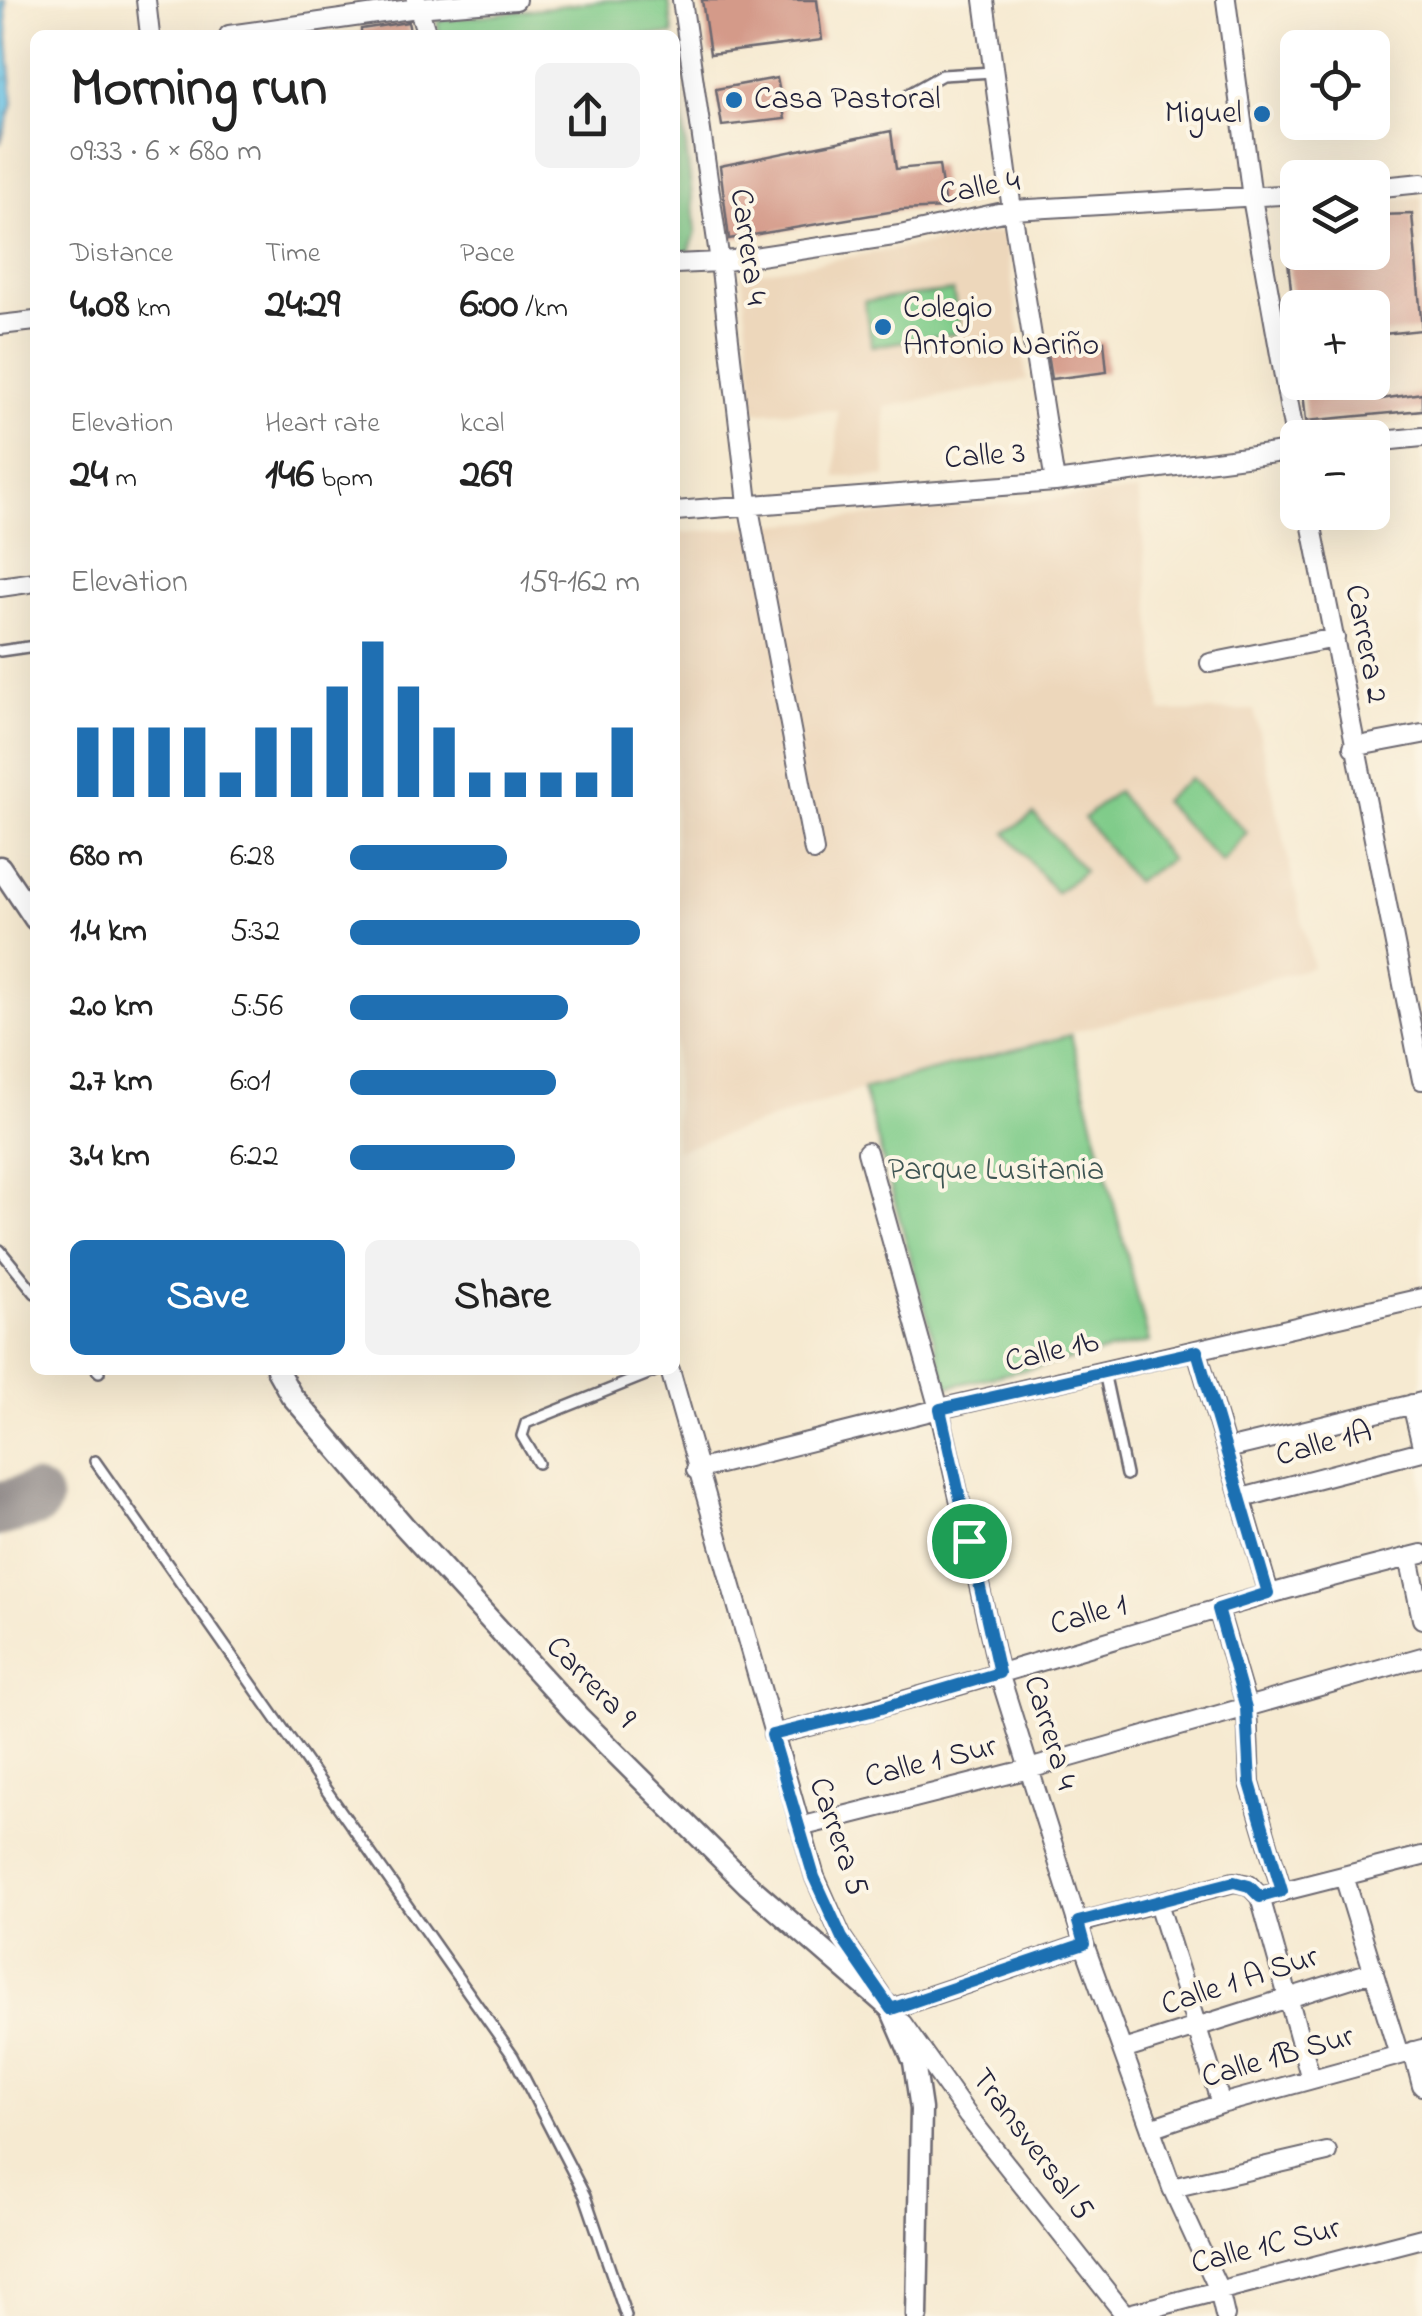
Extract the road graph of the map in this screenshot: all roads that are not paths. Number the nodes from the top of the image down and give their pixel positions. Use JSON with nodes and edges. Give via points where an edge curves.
{"nodes":[{"id":1,"x":146,"y":0,"type":"edge"},
{"id":2,"x":516,"y":0,"type":"edge"},
{"id":3,"x":682,"y":0,"type":"edge"},
{"id":4,"x":984,"y":0,"type":"edge"},
{"id":5,"x":1226,"y":0,"type":"edge"},
{"id":6,"x":417,"y":4,"type":"edge"},
{"id":7,"x":149,"y":30,"type":"edge"},
{"id":8,"x":259,"y":30,"type":"edge"},
{"id":9,"x":425,"y":30,"type":"edge"},
{"id":10,"x":993,"y":72,"type":"junction"},
{"id":11,"x":894,"y":102,"type":"dead end"},
{"id":12,"x":1422,"y":183,"type":"edge"},
{"id":13,"x":1390,"y":186,"type":"edge"},
{"id":14,"x":1280,"y":196,"type":"edge"},
{"id":15,"x":1252,"y":198,"type":"junction"},
{"id":16,"x":1012,"y":210,"type":"junction"},
{"id":17,"x":720,"y":262,"type":"junction"},
{"id":18,"x":680,"y":264,"type":"edge"},
{"id":19,"x":30,"y":322,"type":"edge"},
{"id":20,"x":0,"y":325,"type":"edge"},
{"id":21,"x":1291,"y":420,"type":"edge"},
{"id":22,"x":1422,"y":437,"type":"edge"},
{"id":23,"x":1390,"y":440,"type":"edge"},
{"id":24,"x":1280,"y":453,"type":"edge"},
{"id":25,"x":1054,"y":482,"type":"junction"},
{"id":26,"x":748,"y":503,"type":"junction"},
{"id":27,"x":680,"y":510,"type":"edge"},
{"id":28,"x":1313,"y":530,"type":"edge"},
{"id":29,"x":30,"y":583,"type":"edge"},
{"id":30,"x":0,"y":587,"type":"edge"},
{"id":31,"x":1334,"y":638,"type":"junction"},
{"id":32,"x":30,"y":647,"type":"edge"},
{"id":33,"x":0,"y":651,"type":"edge"},
{"id":34,"x":1210,"y":664,"type":"dead end"},
{"id":35,"x":1422,"y":734,"type":"edge"},
{"id":36,"x":1354,"y":748,"type":"junction"},
{"id":37,"x":814,"y":851,"type":"dead end"},
{"id":38,"x":0,"y":867,"type":"edge"},
{"id":39,"x":30,"y":912,"type":"edge"},
{"id":40,"x":1422,"y":1080,"type":"edge"},
{"id":41,"x":867,"y":1152,"type":"dead end"},
{"id":42,"x":0,"y":1250,"type":"edge"},
{"id":43,"x":30,"y":1288,"type":"edge"},
{"id":44,"x":1422,"y":1298,"type":"edge"},
{"id":45,"x":1197,"y":1351,"type":"junction"},
{"id":46,"x":1104,"y":1372,"type":"junction"},
{"id":47,"x":280,"y":1375,"type":"edge"},
{"id":48,"x":646,"y":1375,"type":"edge"},
{"id":49,"x":671,"y":1375,"type":"edge"},
{"id":50,"x":1417,"y":1403,"type":"edge"},
{"id":51,"x":940,"y":1409,"type":"junction"},
{"id":52,"x":1422,"y":1448,"type":"edge"},
{"id":53,"x":1227,"y":1449,"type":"junction"},
{"id":54,"x":95,"y":1461,"type":"dead end"},
{"id":55,"x":538,"y":1463,"type":"dead end"},
{"id":56,"x":696,"y":1470,"type":"junction"},
{"id":57,"x":1126,"y":1475,"type":"dead end"},
{"id":58,"x":1242,"y":1498,"type":"junction"},
{"id":59,"x":1416,"y":1556,"type":"edge"},
{"id":60,"x":1268,"y":1593,"type":"junction"},
{"id":61,"x":1218,"y":1609,"type":"junction"},
{"id":62,"x":1422,"y":1619,"type":"edge"},
{"id":63,"x":1422,"y":1657,"type":"edge"},
{"id":64,"x":999,"y":1673,"type":"junction"},
{"id":65,"x":1246,"y":1708,"type":"junction"},
{"id":66,"x":772,"y":1735,"type":"junction"},
{"id":67,"x":1028,"y":1769,"type":"junction"},
{"id":68,"x":800,"y":1826,"type":"junction"},
{"id":69,"x":1422,"y":1856,"type":"edge"},
{"id":70,"x":1344,"y":1876,"type":"junction"},
{"id":71,"x":1282,"y":1891,"type":"junction"},
{"id":72,"x":1260,"y":1897,"type":"junction"},
{"id":73,"x":1158,"y":1902,"type":"junction"},
{"id":74,"x":1078,"y":1922,"type":"junction"},
{"id":75,"x":1084,"y":1944,"type":"junction"},
{"id":76,"x":1374,"y":1971,"type":"junction"},
{"id":77,"x":1290,"y":1996,"type":"junction"},
{"id":78,"x":891,"y":2009,"type":"junction"},
{"id":79,"x":1199,"y":2027,"type":"junction"},
{"id":80,"x":1123,"y":2050,"type":"junction"},
{"id":81,"x":1411,"y":2052,"type":"edge"},
{"id":82,"x":1311,"y":2079,"type":"junction"},
{"id":83,"x":1422,"y":2086,"type":"edge"},
{"id":84,"x":1221,"y":2104,"type":"junction"},
{"id":85,"x":1151,"y":2128,"type":"junction"},
{"id":86,"x":1327,"y":2152,"type":"dead end"},
{"id":87,"x":1172,"y":2188,"type":"junction"},
{"id":88,"x":1422,"y":2238,"type":"edge"},
{"id":89,"x":1219,"y":2290,"type":"junction"},
{"id":90,"x":626,"y":2316,"type":"edge"},
{"id":91,"x":918,"y":2316,"type":"edge"},
{"id":92,"x":1126,"y":2316,"type":"edge"},
{"id":93,"x":1224,"y":2316,"type":"edge"}],
"edges":[{"from":1,"to":7,"type":"street"},
{"from":2,"to":6,"type":"street"},
{"from":3,"to":17,"type":"street","name":"Carrera 4"},
{"from":4,"to":10,"type":"street"},
{"from":5,"to":15,"type":"street"},
{"from":6,"to":8,"type":"street"},
{"from":6,"to":9,"type":"street"},
{"from":10,"to":11,"type":"lane","via":[[942,75]]},
{"from":10,"to":16,"type":"street"},
{"from":12,"to":13,"type":"street"},
{"from":14,"to":15,"type":"street","name":"Calle 4"},
{"from":15,"to":16,"type":"street","name":"Calle 4"},
{"from":15,"to":21,"type":"street"},
{"from":16,"to":17,"type":"street","name":"Calle 4"},
{"from":16,"to":25,"type":"street"},
{"from":17,"to":18,"type":"street","name":"Calle 4"},
{"from":17,"to":26,"type":"street","name":"Carrera 4"},
{"from":19,"to":20,"type":"street"},
{"from":22,"to":23,"type":"street"},
{"from":24,"to":25,"type":"street","name":"Calle 3"},
{"from":25,"to":26,"type":"street","name":"Calle 3"},
{"from":26,"to":27,"type":"street","name":"Calle 3"},
{"from":26,"to":37,"type":"street","name":"Carrera 4"},
{"from":28,"to":31,"type":"street","name":"Carrera 2"},
{"from":29,"to":30,"type":"street"},
{"from":31,"to":34,"type":"street"},
{"from":31,"to":36,"type":"street","name":"Carrera 2"},
{"from":32,"to":33,"type":"lane"},
{"from":35,"to":36,"type":"street"},
{"from":36,"to":40,"type":"street","name":"Carrera 2"},
{"from":38,"to":39,"type":"street"},
{"from":41,"to":51,"type":"street","name":"Carrera 4"},
{"from":42,"to":43,"type":"lane"},
{"from":44,"to":45,"type":"street","name":"Calle 1b"},
{"from":45,"to":46,"type":"street","name":"Calle 1b"},
{"from":45,"to":53,"type":"street"},
{"from":46,"to":51,"type":"street","name":"Calle 1b"},
{"from":46,"to":57,"type":"lane"},
{"from":47,"to":78,"type":"street","name":"Carrera 9","via":[[404,1526],[578,1716],[747,1884]]},
{"from":48,"to":55,"type":"lane","via":[[526,1423],[522,1436]]},
{"from":49,"to":56,"type":"street","name":"Carrera 5"},
{"from":50,"to":52,"type":"street","name":"Calle 1A"},
{"from":50,"to":53,"type":"street"},
{"from":51,"to":56,"type":"street","name":"Calle 1b"},
{"from":51,"to":64,"type":"street","name":"Carrera 4"},
{"from":52,"to":58,"type":"street","name":"Calle 1A"},
{"from":53,"to":58,"type":"street"},
{"from":54,"to":90,"type":"lane","via":[[513,2056],[586,2196]]},
{"from":56,"to":66,"type":"street","name":"Carrera 5"},
{"from":58,"to":60,"type":"street"},
{"from":59,"to":60,"type":"street","name":"Calle 1"},
{"from":59,"to":62,"type":"street"},
{"from":60,"to":61,"type":"street","name":"Calle 1"},
{"from":61,"to":64,"type":"street","name":"Calle 1"},
{"from":61,"to":65,"type":"street"},
{"from":63,"to":65,"type":"street","name":"Calle 1 Sur"},
{"from":64,"to":66,"type":"street","name":"Calle 1"},
{"from":64,"to":67,"type":"street","name":"Carrera 4"},
{"from":65,"to":67,"type":"street","name":"Calle 1 Sur"},
{"from":65,"to":71,"type":"street","via":[[1250,1783]]},
{"from":66,"to":68,"type":"street","name":"Carrera 5"},
{"from":67,"to":68,"type":"street","name":"Calle 1 Sur"},
{"from":67,"to":74,"type":"street","name":"Carrera 4"},
{"from":68,"to":78,"type":"street","name":"Carrera 5","via":[[842,1938]]},
{"from":69,"to":70,"type":"street"},
{"from":70,"to":71,"type":"street"},
{"from":70,"to":76,"type":"street"},
{"from":71,"to":72,"type":"street"},
{"from":72,"to":73,"type":"street","via":[[1234,1882]]},
{"from":72,"to":77,"type":"street"},
{"from":73,"to":74,"type":"street"},
{"from":73,"to":79,"type":"street"},
{"from":74,"to":75,"type":"street","name":"Carrera 4"},
{"from":75,"to":78,"type":"street"},
{"from":75,"to":80,"type":"street","name":"Carrera 4"},
{"from":76,"to":77,"type":"street","name":"Calle 1 A Sur"},
{"from":76,"to":81,"type":"street"},
{"from":77,"to":79,"type":"street","name":"Calle 1 A Sur"},
{"from":77,"to":82,"type":"street"},
{"from":78,"to":91,"type":"street","name":"Carrera 5","via":[[914,2062],[921,2109]]},
{"from":78,"to":92,"type":"street","name":"Transversal 5"},
{"from":79,"to":80,"type":"street","name":"Calle 1 A Sur"},
{"from":79,"to":84,"type":"street"},
{"from":80,"to":85,"type":"street","name":"Carrera 4"},
{"from":81,"to":82,"type":"street","name":"Calle 1B Sur"},
{"from":81,"to":83,"type":"street"},
{"from":82,"to":84,"type":"street","name":"Calle 1B Sur"},
{"from":84,"to":85,"type":"street","name":"Calle 1B Sur"},
{"from":85,"to":87,"type":"street","name":"Carrera 4"},
{"from":86,"to":87,"type":"street"},
{"from":87,"to":89,"type":"street","name":"Carrera 4"},
{"from":88,"to":89,"type":"street","name":"Calle 1C Sur"},
{"from":89,"to":92,"type":"street","name":"Calle 1C Sur"},
{"from":89,"to":93,"type":"street","name":"Carrera 4"}]}
